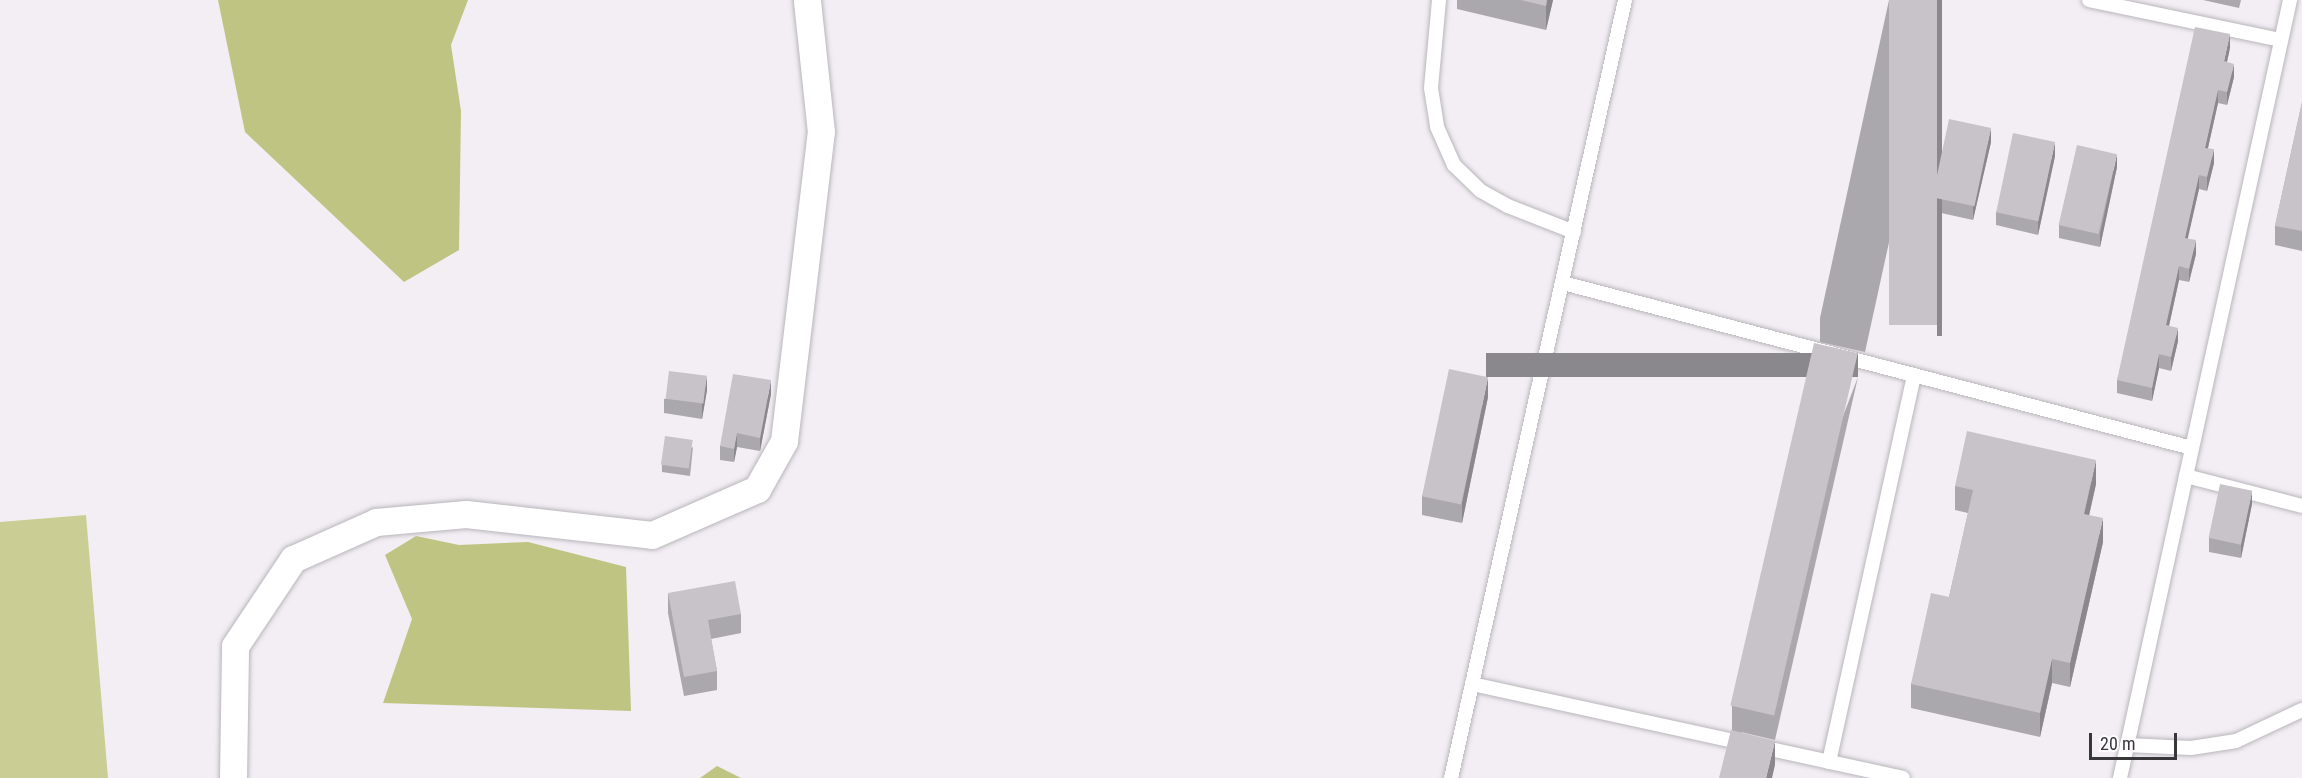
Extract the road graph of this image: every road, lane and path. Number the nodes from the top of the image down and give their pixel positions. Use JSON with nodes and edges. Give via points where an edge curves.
{"nodes":[{"id":1,"x":807,"y":0,"type":"edge"},
{"id":2,"x":1439,"y":0,"type":"edge"},
{"id":3,"x":1626,"y":0,"type":"edge"},
{"id":4,"x":2089,"y":0,"type":"edge"},
{"id":5,"x":2290,"y":0,"type":"edge"},
{"id":6,"x":2282,"y":40,"type":"junction"},
{"id":7,"x":1574,"y":232,"type":"junction"},
{"id":8,"x":1563,"y":283,"type":"junction"},
{"id":9,"x":1914,"y":375,"type":"junction"},
{"id":10,"x":2192,"y":447,"type":"junction"},
{"id":11,"x":2186,"y":476,"type":"junction"},
{"id":12,"x":2302,"y":506,"type":"edge"},
{"id":13,"x":1472,"y":684,"type":"junction"},
{"id":14,"x":2302,"y":710,"type":"edge"},
{"id":15,"x":2127,"y":745,"type":"junction"},
{"id":16,"x":1829,"y":762,"type":"junction"},
{"id":17,"x":233,"y":778,"type":"edge"},
{"id":18,"x":1451,"y":778,"type":"edge"},
{"id":19,"x":1903,"y":778,"type":"edge"},
{"id":20,"x":2120,"y":778,"type":"edge"}],
"edges":[{"from":1,"to":17,"type":"street","via":[[821,132],[784,441],[758,489],[652,535],[466,514],[376,522],[292,560],[235,646]]},
{"from":2,"to":7,"type":"lane","via":[[1431,88],[1437,127],[1454,165],[1481,191]]},
{"from":3,"to":7,"type":"lane"},
{"from":4,"to":6,"type":"lane"},
{"from":5,"to":6,"type":"lane"},
{"from":6,"to":10,"type":"lane"},
{"from":7,"to":8,"type":"lane"},
{"from":8,"to":9,"type":"lane"},
{"from":8,"to":13,"type":"lane"},
{"from":9,"to":10,"type":"lane"},
{"from":9,"to":16,"type":"lane"},
{"from":10,"to":11,"type":"lane"},
{"from":11,"to":12,"type":"lane"},
{"from":11,"to":15,"type":"lane"},
{"from":13,"to":16,"type":"lane"},
{"from":13,"to":18,"type":"lane"},
{"from":14,"to":15,"type":"lane","via":[[2236,741],[2191,748]]},
{"from":15,"to":20,"type":"lane"},
{"from":16,"to":19,"type":"lane"}]}
